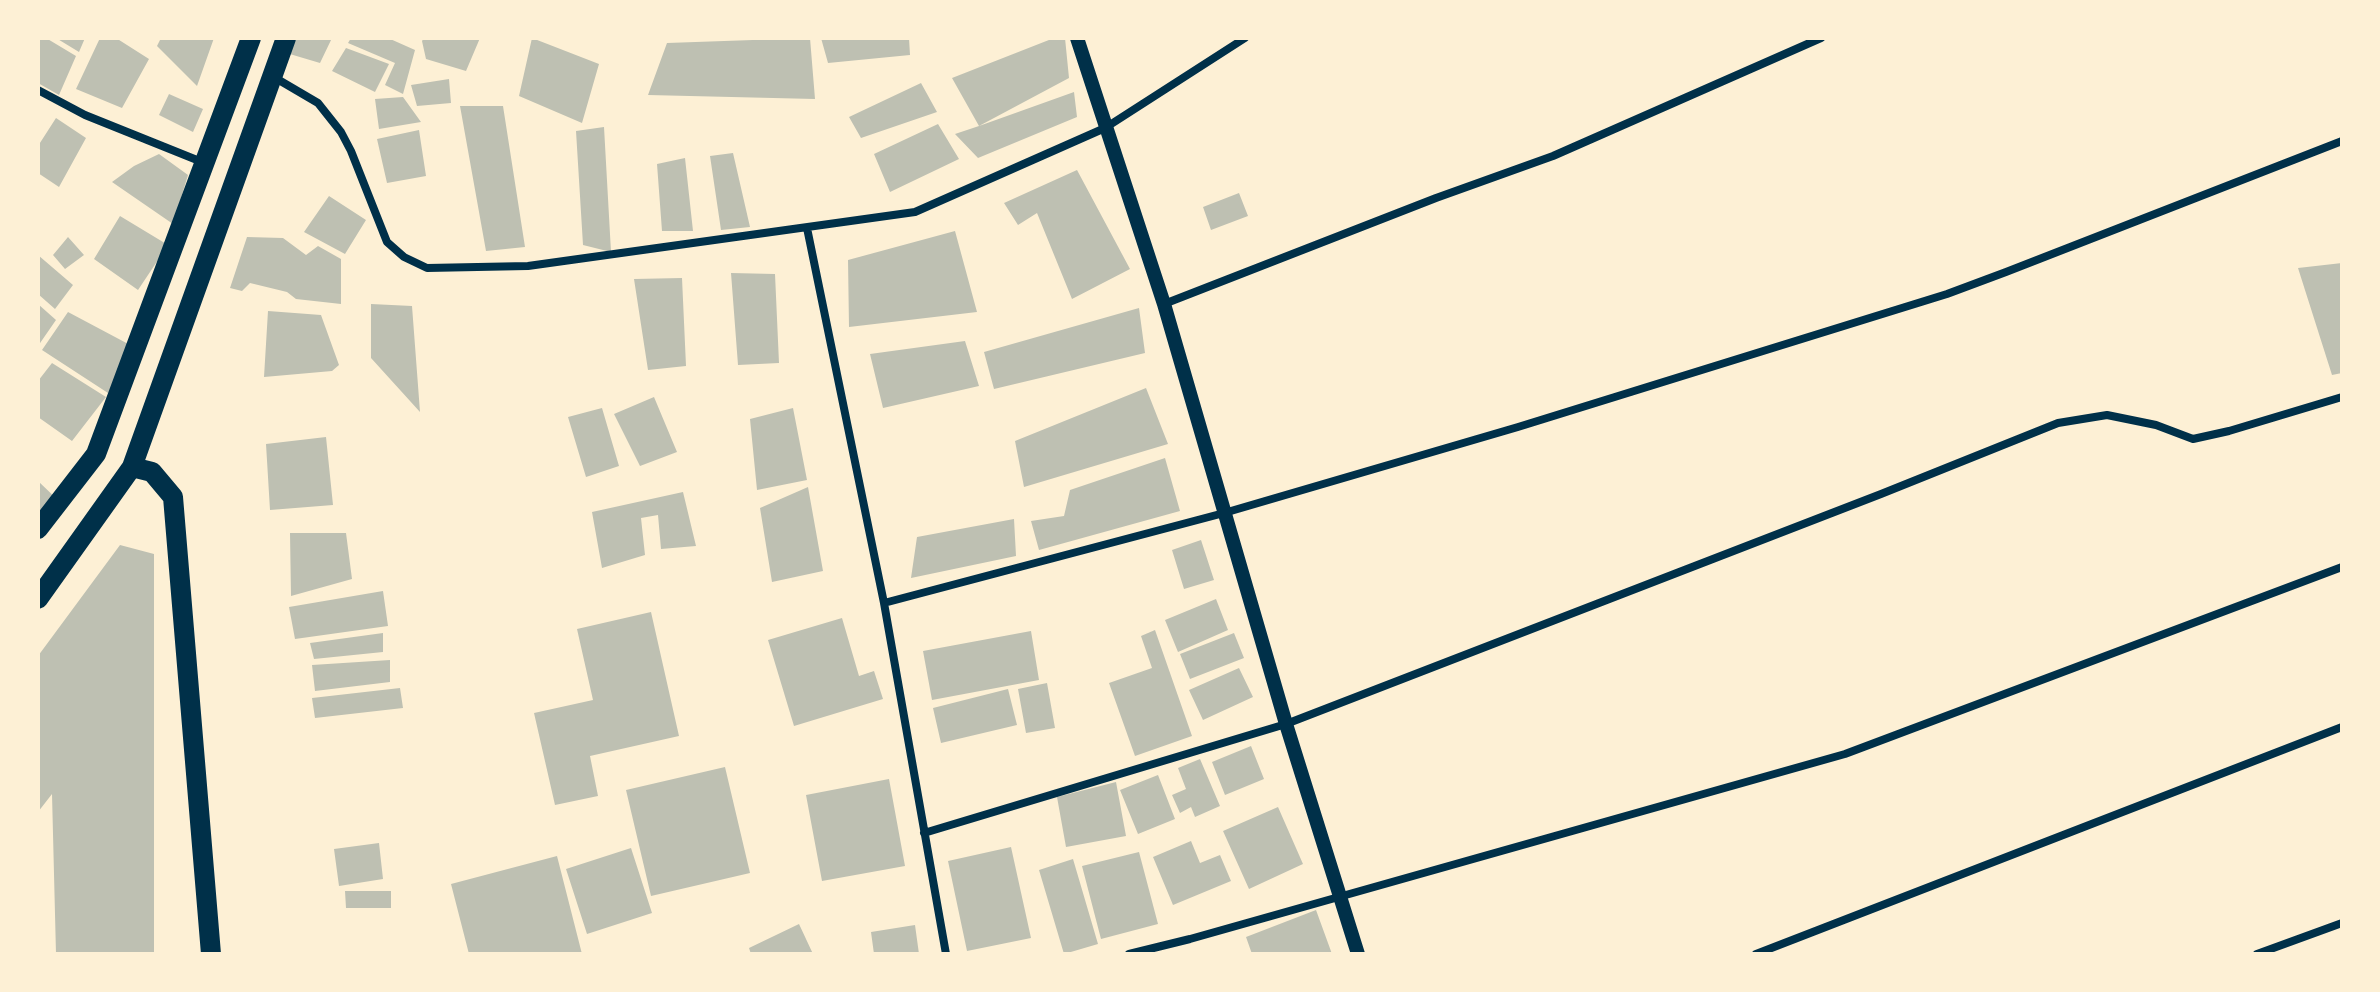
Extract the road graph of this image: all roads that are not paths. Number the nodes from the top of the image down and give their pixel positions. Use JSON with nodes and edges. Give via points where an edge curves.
{"nodes":[{"id":1,"x":251,"y":38,"type":"edge"},
{"id":2,"x":286,"y":38,"type":"edge"},
{"id":3,"x":1077,"y":38,"type":"edge"},
{"id":4,"x":1245,"y":38,"type":"edge"},
{"id":5,"x":1821,"y":38,"type":"edge"},
{"id":6,"x":271,"y":75,"type":"junction"},
{"id":7,"x":38,"y":90,"type":"edge"},
{"id":8,"x":1105,"y":128,"type":"junction"},
{"id":9,"x":2342,"y":141,"type":"edge"},
{"id":10,"x":204,"y":163,"type":"junction"},
{"id":11,"x":807,"y":228,"type":"junction"},
{"id":12,"x":1164,"y":304,"type":"junction"},
{"id":13,"x":2342,"y":397,"type":"edge"},
{"id":14,"x":132,"y":467,"type":"junction"},
{"id":15,"x":1224,"y":513,"type":"junction"},
{"id":16,"x":38,"y":529,"type":"edge"},
{"id":17,"x":2342,"y":567,"type":"edge"},
{"id":18,"x":38,"y":599,"type":"edge"},
{"id":19,"x":884,"y":603,"type":"junction"},
{"id":20,"x":1286,"y":724,"type":"junction"},
{"id":21,"x":2342,"y":727,"type":"edge"},
{"id":22,"x":924,"y":833,"type":"junction"},
{"id":23,"x":1340,"y":897,"type":"junction"},
{"id":24,"x":2342,"y":923,"type":"edge"},
{"id":25,"x":211,"y":954,"type":"edge"},
{"id":26,"x":946,"y":954,"type":"edge"},
{"id":27,"x":1129,"y":954,"type":"edge"},
{"id":28,"x":1358,"y":954,"type":"edge"},
{"id":29,"x":1756,"y":954,"type":"edge"},
{"id":30,"x":2257,"y":954,"type":"edge"}],
"edges":[{"from":1,"to":10,"type":"main road"},
{"from":2,"to":6,"type":"main road"},
{"from":3,"to":8,"type":"street"},
{"from":4,"to":8,"type":"street"},
{"from":5,"to":12,"type":"street","via":[[1553,156]]},
{"from":6,"to":11,"type":"street","via":[[318,103],[351,151],[387,242],[427,268],[528,266]]},
{"from":6,"to":14,"type":"main road"},
{"from":7,"to":10,"type":"street"},
{"from":8,"to":11,"type":"street","via":[[915,212]]},
{"from":8,"to":12,"type":"street"},
{"from":9,"to":15,"type":"street","via":[[1947,294]]},
{"from":10,"to":16,"type":"main road","via":[[96,454]]},
{"from":11,"to":19,"type":"street"},
{"from":12,"to":15,"type":"street"},
{"from":13,"to":20,"type":"street","via":[[2193,439],[2107,415],[2058,423]]},
{"from":14,"to":18,"type":"main road"},
{"from":14,"to":25,"type":"main road","via":[[152,472],[173,497]]},
{"from":15,"to":19,"type":"street"},
{"from":15,"to":20,"type":"street"},
{"from":17,"to":23,"type":"street","via":[[1845,754]]},
{"from":19,"to":22,"type":"street"},
{"from":20,"to":22,"type":"street"},
{"from":20,"to":23,"type":"street"},
{"from":21,"to":29,"type":"street"},
{"from":22,"to":26,"type":"street"},
{"from":23,"to":27,"type":"street"},
{"from":23,"to":28,"type":"street"},
{"from":24,"to":30,"type":"street"}]}
